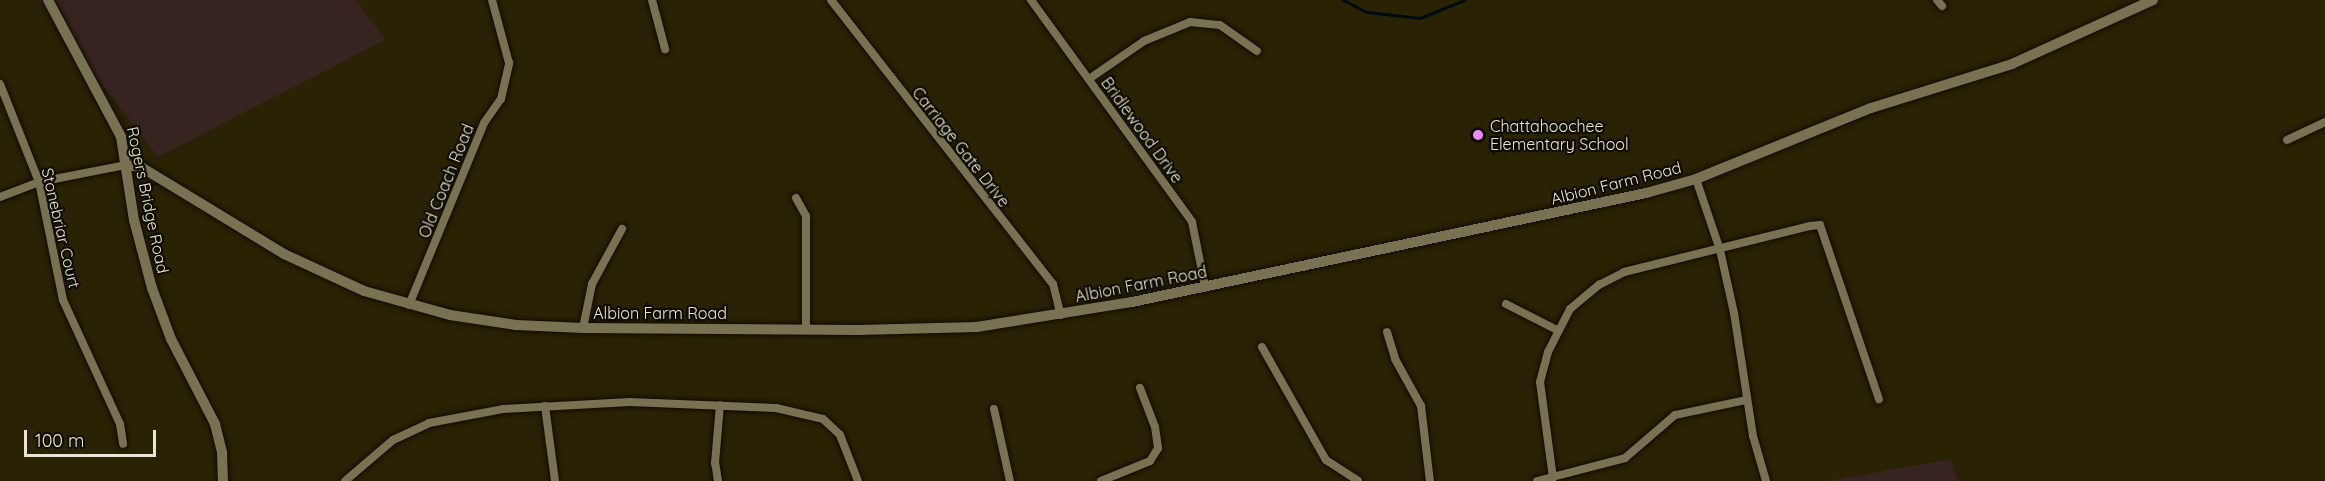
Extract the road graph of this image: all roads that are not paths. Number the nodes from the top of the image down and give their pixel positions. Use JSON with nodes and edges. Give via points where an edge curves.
{"nodes":[{"id":1,"x":48,"y":0,"type":"edge"},
{"id":2,"x":492,"y":0,"type":"edge"},
{"id":3,"x":652,"y":0,"type":"edge"},
{"id":4,"x":831,"y":0,"type":"edge"},
{"id":5,"x":1031,"y":0,"type":"edge"},
{"id":6,"x":2153,"y":0,"type":"edge"},
{"id":7,"x":665,"y":49,"type":"dead end"},
{"id":8,"x":1257,"y":51,"type":"dead end"},
{"id":9,"x":1089,"y":79,"type":"junction"},
{"id":10,"x":0,"y":84,"type":"edge"},
{"id":11,"x":2325,"y":122,"type":"edge"},
{"id":12,"x":2286,"y":140,"type":"dead end"},
{"id":13,"x":126,"y":165,"type":"junction"},
{"id":14,"x":1696,"y":179,"type":"junction"},
{"id":15,"x":39,"y":182,"type":"junction"},
{"id":16,"x":0,"y":197,"type":"edge"},
{"id":17,"x":796,"y":198,"type":"dead end"},
{"id":18,"x":622,"y":230,"type":"dead end"},
{"id":19,"x":1720,"y":250,"type":"junction"},
{"id":20,"x":1205,"y":286,"type":"junction"},
{"id":21,"x":1506,"y":304,"type":"dead end"},
{"id":22,"x":410,"y":305,"type":"junction"},
{"id":23,"x":1060,"y":315,"type":"junction"},
{"id":24,"x":583,"y":328,"type":"junction"},
{"id":25,"x":806,"y":328,"type":"junction"},
{"id":26,"x":1387,"y":332,"type":"dead end"},
{"id":27,"x":1559,"y":332,"type":"junction"},
{"id":28,"x":1262,"y":348,"type":"dead end"},
{"id":29,"x":1140,"y":388,"type":"dead end"},
{"id":30,"x":1879,"y":399,"type":"dead end"},
{"id":31,"x":1746,"y":400,"type":"junction"},
{"id":32,"x":720,"y":405,"type":"junction"},
{"id":33,"x":544,"y":406,"type":"junction"},
{"id":34,"x":994,"y":409,"type":"dead end"},
{"id":35,"x":123,"y":444,"type":"dead end"},
{"id":36,"x":1553,"y":477,"type":"junction"},
{"id":37,"x":223,"y":481,"type":"edge"},
{"id":38,"x":345,"y":481,"type":"edge"},
{"id":39,"x":555,"y":481,"type":"edge"},
{"id":40,"x":718,"y":481,"type":"edge"},
{"id":41,"x":858,"y":481,"type":"edge"},
{"id":42,"x":1010,"y":481,"type":"edge"},
{"id":43,"x":1101,"y":481,"type":"edge"},
{"id":44,"x":1358,"y":481,"type":"edge"},
{"id":45,"x":1430,"y":481,"type":"edge"},
{"id":46,"x":1538,"y":481,"type":"edge"},
{"id":47,"x":1767,"y":481,"type":"edge"}],
"edges":[{"from":1,"to":13,"type":"street","name":"Rogers Bridge Road","via":[[114,119]]},
{"from":2,"to":22,"type":"street","name":"Old Coach Road","via":[[509,63],[501,99],[484,123]]},
{"from":3,"to":7,"type":"street"},
{"from":4,"to":23,"type":"street","name":"Carriage Gate Drive","via":[[1053,284]]},
{"from":5,"to":9,"type":"street","name":"Bridlewood Drive"},
{"from":6,"to":14,"type":"street","name":"Albion Farm Road","via":[[2012,64],[1871,108]]},
{"from":8,"to":9,"type":"street","via":[[1220,25],[1190,22],[1144,40]]},
{"from":9,"to":20,"type":"street","name":"Bridlewood Drive","via":[[1192,222]]},
{"from":10,"to":15,"type":"street","name":"Stonebriar Court"},
{"from":11,"to":12,"type":"street"},
{"from":13,"to":15,"type":"street"},
{"from":13,"to":22,"type":"street","name":"Albion Farm Road","via":[[141,167],[284,255],[364,291]]},
{"from":13,"to":37,"type":"street","name":"Rogers Bridge Road","via":[[134,220],[152,288],[171,339],[215,424]]},
{"from":14,"to":19,"type":"street"},
{"from":14,"to":20,"type":"street","name":"Albion Farm Road"},
{"from":15,"to":16,"type":"street"},
{"from":15,"to":35,"type":"street","name":"Stonebriar Court","via":[[55,275],[91,366],[120,424]]},
{"from":17,"to":25,"type":"street","via":[[806,216]]},
{"from":18,"to":24,"type":"street","via":[[592,284]]},
{"from":19,"to":27,"type":"street","via":[[1624,272],[1599,285],[1570,309]]},
{"from":19,"to":30,"type":"street","via":[[1821,225]]},
{"from":19,"to":31,"type":"street","via":[[1734,313]]},
{"from":20,"to":23,"type":"street","name":"Albion Farm Road"},
{"from":21,"to":27,"type":"street"},
{"from":22,"to":24,"type":"street","name":"Albion Farm Road","via":[[516,325]]},
{"from":23,"to":25,"type":"street","name":"Albion Farm Road","via":[[977,327]]},
{"from":24,"to":25,"type":"street","name":"Albion Farm Road"},
{"from":26,"to":45,"type":"street","via":[[1395,359],[1421,406]]},
{"from":27,"to":36,"type":"street","via":[[1540,382]]},
{"from":28,"to":44,"type":"street","via":[[1326,460]]},
{"from":29,"to":43,"type":"street","via":[[1155,427],[1158,448],[1150,461]]},
{"from":31,"to":36,"type":"street","via":[[1675,415],[1625,458]]},
{"from":31,"to":47,"type":"street"},
{"from":32,"to":33,"type":"street","via":[[630,402]]},
{"from":32,"to":40,"type":"street","via":[[715,463]]},
{"from":32,"to":41,"type":"street","via":[[793,409],[823,419],[840,435]]},
{"from":33,"to":38,"type":"street","via":[[464,414],[429,423],[393,440]]},
{"from":33,"to":39,"type":"street"},
{"from":34,"to":42,"type":"street"},
{"from":36,"to":46,"type":"street"}]}
